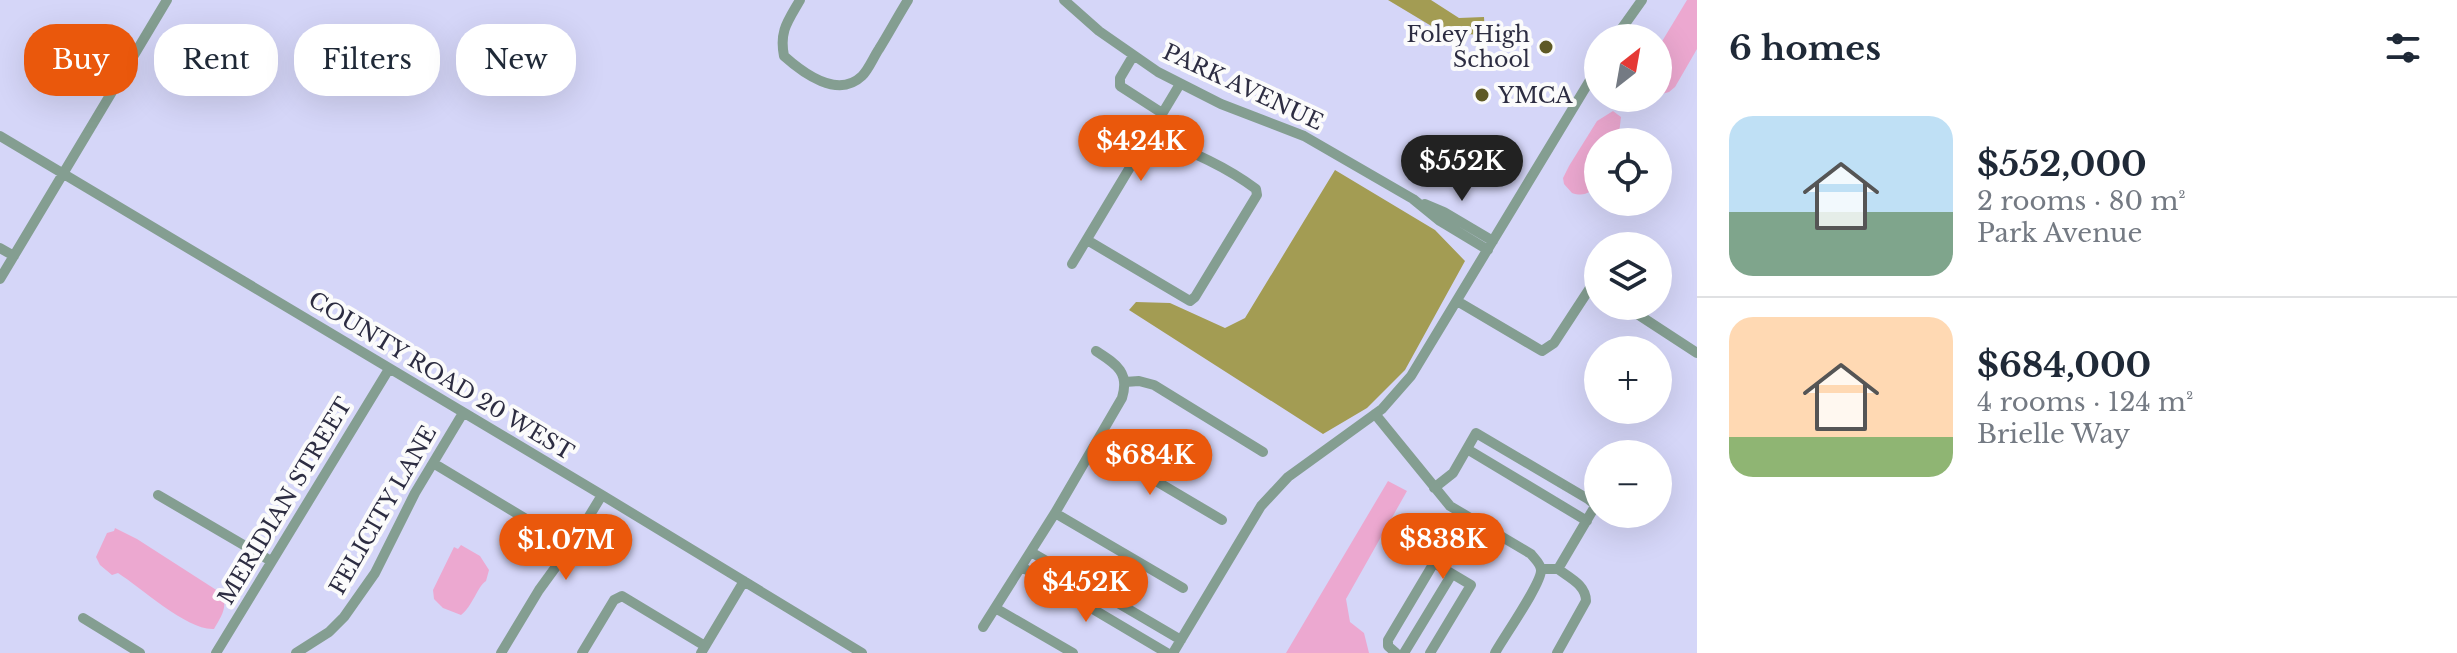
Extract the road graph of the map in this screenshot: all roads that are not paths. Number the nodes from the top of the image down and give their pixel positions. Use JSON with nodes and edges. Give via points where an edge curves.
{"nodes":[{"id":1,"x":167,"y":0,"type":"edge"},
{"id":2,"x":800,"y":0,"type":"edge"},
{"id":3,"x":908,"y":0,"type":"edge"},
{"id":4,"x":1064,"y":0,"type":"edge"},
{"id":5,"x":1642,"y":0,"type":"edge"},
{"id":6,"x":1625,"y":24,"type":"edge"},
{"id":7,"x":1133,"y":56,"type":"junction"},
{"id":8,"x":1180,"y":84,"type":"junction"},
{"id":9,"x":1584,"y":90,"type":"edge"},
{"id":10,"x":1162,"y":113,"type":"junction"},
{"id":11,"x":0,"y":136,"type":"edge"},
{"id":12,"x":1149,"y":136,"type":"junction"},
{"id":13,"x":63,"y":173,"type":"junction"},
{"id":14,"x":1087,"y":240,"type":"junction"},
{"id":15,"x":1490,"y":245,"type":"junction"},
{"id":16,"x":0,"y":248,"type":"edge"},
{"id":17,"x":14,"y":256,"type":"junction"},
{"id":18,"x":1072,"y":264,"type":"dead end"},
{"id":19,"x":0,"y":279,"type":"edge"},
{"id":20,"x":1584,"y":297,"type":"edge"},
{"id":21,"x":1457,"y":301,"type":"junction"},
{"id":22,"x":1646,"y":320,"type":"edge"},
{"id":23,"x":1096,"y":351,"type":"dead end"},
{"id":24,"x":1697,"y":353,"type":"edge"},
{"id":25,"x":389,"y":369,"type":"junction"},
{"id":26,"x":1125,"y":382,"type":"junction"},
{"id":27,"x":463,"y":413,"type":"junction"},
{"id":28,"x":1375,"y":414,"type":"junction"},
{"id":29,"x":1095,"y":445,"type":"junction"},
{"id":30,"x":1467,"y":449,"type":"junction"},
{"id":31,"x":1263,"y":452,"type":"dead end"},
{"id":32,"x":433,"y":463,"type":"junction"},
{"id":33,"x":1434,"y":488,"type":"junction"},
{"id":34,"x":158,"y":495,"type":"dead end"},
{"id":35,"x":602,"y":495,"type":"junction"},
{"id":36,"x":1584,"y":497,"type":"edge"},
{"id":37,"x":1055,"y":513,"type":"junction"},
{"id":38,"x":1463,"y":514,"type":"junction"},
{"id":39,"x":1584,"y":519,"type":"edge"},
{"id":40,"x":1222,"y":520,"type":"dead end"},
{"id":41,"x":1584,"y":526,"type":"edge"},
{"id":42,"x":571,"y":546,"type":"junction"},
{"id":43,"x":1031,"y":552,"type":"junction"},
{"id":44,"x":271,"y":561,"type":"junction"},
{"id":45,"x":1434,"y":563,"type":"junction"},
{"id":46,"x":1022,"y":567,"type":"junction"},
{"id":47,"x":1541,"y":569,"type":"junction"},
{"id":48,"x":1558,"y":569,"type":"junction"},
{"id":49,"x":1452,"y":574,"type":"junction"},
{"id":50,"x":744,"y":581,"type":"junction"},
{"id":51,"x":1183,"y":588,"type":"dead end"},
{"id":52,"x":1105,"y":595,"type":"junction"},
{"id":53,"x":997,"y":609,"type":"junction"},
{"id":54,"x":1096,"y":610,"type":"junction"},
{"id":55,"x":83,"y":618,"type":"dead end"},
{"id":56,"x":983,"y":627,"type":"dead end"},
{"id":57,"x":1181,"y":640,"type":"junction"},
{"id":58,"x":703,"y":649,"type":"edge"},
{"id":59,"x":140,"y":653,"type":"edge"},
{"id":60,"x":216,"y":653,"type":"edge"},
{"id":61,"x":296,"y":653,"type":"edge"},
{"id":62,"x":501,"y":653,"type":"edge"},
{"id":63,"x":582,"y":653,"type":"edge"},
{"id":64,"x":862,"y":653,"type":"edge"},
{"id":65,"x":1073,"y":653,"type":"edge"},
{"id":66,"x":1170,"y":653,"type":"edge"},
{"id":67,"x":1396,"y":653,"type":"edge"},
{"id":68,"x":1404,"y":653,"type":"edge"},
{"id":69,"x":1430,"y":653,"type":"edge"},
{"id":70,"x":1495,"y":653,"type":"edge"},
{"id":71,"x":1557,"y":653,"type":"edge"}],
"edges":[{"from":1,"to":13,"type":"street"},
{"from":2,"to":3,"type":"street","via":[[779,48],[794,65],[848,89],[864,73]]},
{"from":4,"to":7,"type":"street","name":"PARK AVENUE"},
{"from":5,"to":6,"type":"street"},
{"from":7,"to":8,"type":"street","name":"PARK AVENUE"},
{"from":7,"to":10,"type":"street","via":[[1120,86]]},
{"from":8,"to":10,"type":"street"},
{"from":8,"to":15,"type":"street","name":"PARK AVENUE","via":[[1304,136],[1444,212]]},
{"from":9,"to":15,"type":"street"},
{"from":10,"to":12,"type":"street"},
{"from":11,"to":13,"type":"street","name":"COUNTY ROAD 20 WEST"},
{"from":12,"to":14,"type":"street"},
{"from":12,"to":14,"type":"street","via":[[1197,154],[1249,184],[1257,195],[1190,301]]},
{"from":13,"to":17,"type":"street"},
{"from":13,"to":25,"type":"street","name":"COUNTY ROAD 20 WEST"},
{"from":14,"to":18,"type":"street"},
{"from":15,"to":21,"type":"street"},
{"from":16,"to":17,"type":"street"},
{"from":17,"to":19,"type":"street"},
{"from":20,"to":21,"type":"street","via":[[1554,343],[1542,351]]},
{"from":21,"to":28,"type":"street","via":[[1406,383]]},
{"from":22,"to":24,"type":"street"},
{"from":23,"to":26,"type":"street","via":[[1115,363]]},
{"from":25,"to":27,"type":"street","name":"COUNTY ROAD 20 WEST"},
{"from":25,"to":44,"type":"street","name":"MERIDIAN STREET"},
{"from":26,"to":29,"type":"street","via":[[1122,398]]},
{"from":26,"to":31,"type":"street","via":[[1154,385]]},
{"from":27,"to":32,"type":"street","name":"FELICITY LANE"},
{"from":27,"to":35,"type":"street","name":"COUNTY ROAD 20 WEST"},
{"from":28,"to":33,"type":"street"},
{"from":28,"to":57,"type":"street","via":[[1288,477],[1261,506]]},
{"from":29,"to":37,"type":"street"},
{"from":29,"to":40,"type":"street"},
{"from":30,"to":33,"type":"street","via":[[1453,473]]},
{"from":30,"to":36,"type":"street","via":[[1476,433]]},
{"from":30,"to":39,"type":"street"},
{"from":32,"to":42,"type":"street"},
{"from":32,"to":61,"type":"street","name":"FELICITY LANE","via":[[375,573],[344,617]]},
{"from":33,"to":38,"type":"street"},
{"from":34,"to":44,"type":"street"},
{"from":35,"to":42,"type":"street"},
{"from":35,"to":50,"type":"street","name":"COUNTY ROAD 20 WEST"},
{"from":37,"to":43,"type":"street"},
{"from":37,"to":51,"type":"street"},
{"from":38,"to":45,"type":"street"},
{"from":38,"to":47,"type":"street","via":[[1531,554]]},
{"from":41,"to":48,"type":"street"},
{"from":42,"to":62,"type":"street"},
{"from":43,"to":46,"type":"street"},
{"from":43,"to":52,"type":"street"},
{"from":44,"to":60,"type":"street","name":"MERIDIAN STREET"},
{"from":45,"to":49,"type":"street"},
{"from":45,"to":67,"type":"street","via":[[1388,640]]},
{"from":46,"to":53,"type":"street"},
{"from":46,"to":54,"type":"street"},
{"from":47,"to":48,"type":"street"},
{"from":47,"to":70,"type":"street"},
{"from":48,"to":71,"type":"street","via":[[1579,584],[1586,601]]},
{"from":49,"to":68,"type":"street"},
{"from":49,"to":69,"type":"street","via":[[1471,585]]},
{"from":50,"to":58,"type":"street"},
{"from":50,"to":64,"type":"street","name":"COUNTY ROAD 20 WEST"},
{"from":52,"to":54,"type":"street"},
{"from":52,"to":57,"type":"street"},
{"from":53,"to":56,"type":"street"},
{"from":53,"to":65,"type":"street"},
{"from":54,"to":66,"type":"street"},
{"from":55,"to":59,"type":"street"},
{"from":57,"to":66,"type":"street"},
{"from":58,"to":63,"type":"street","via":[[622,596],[614,600]]}]}
